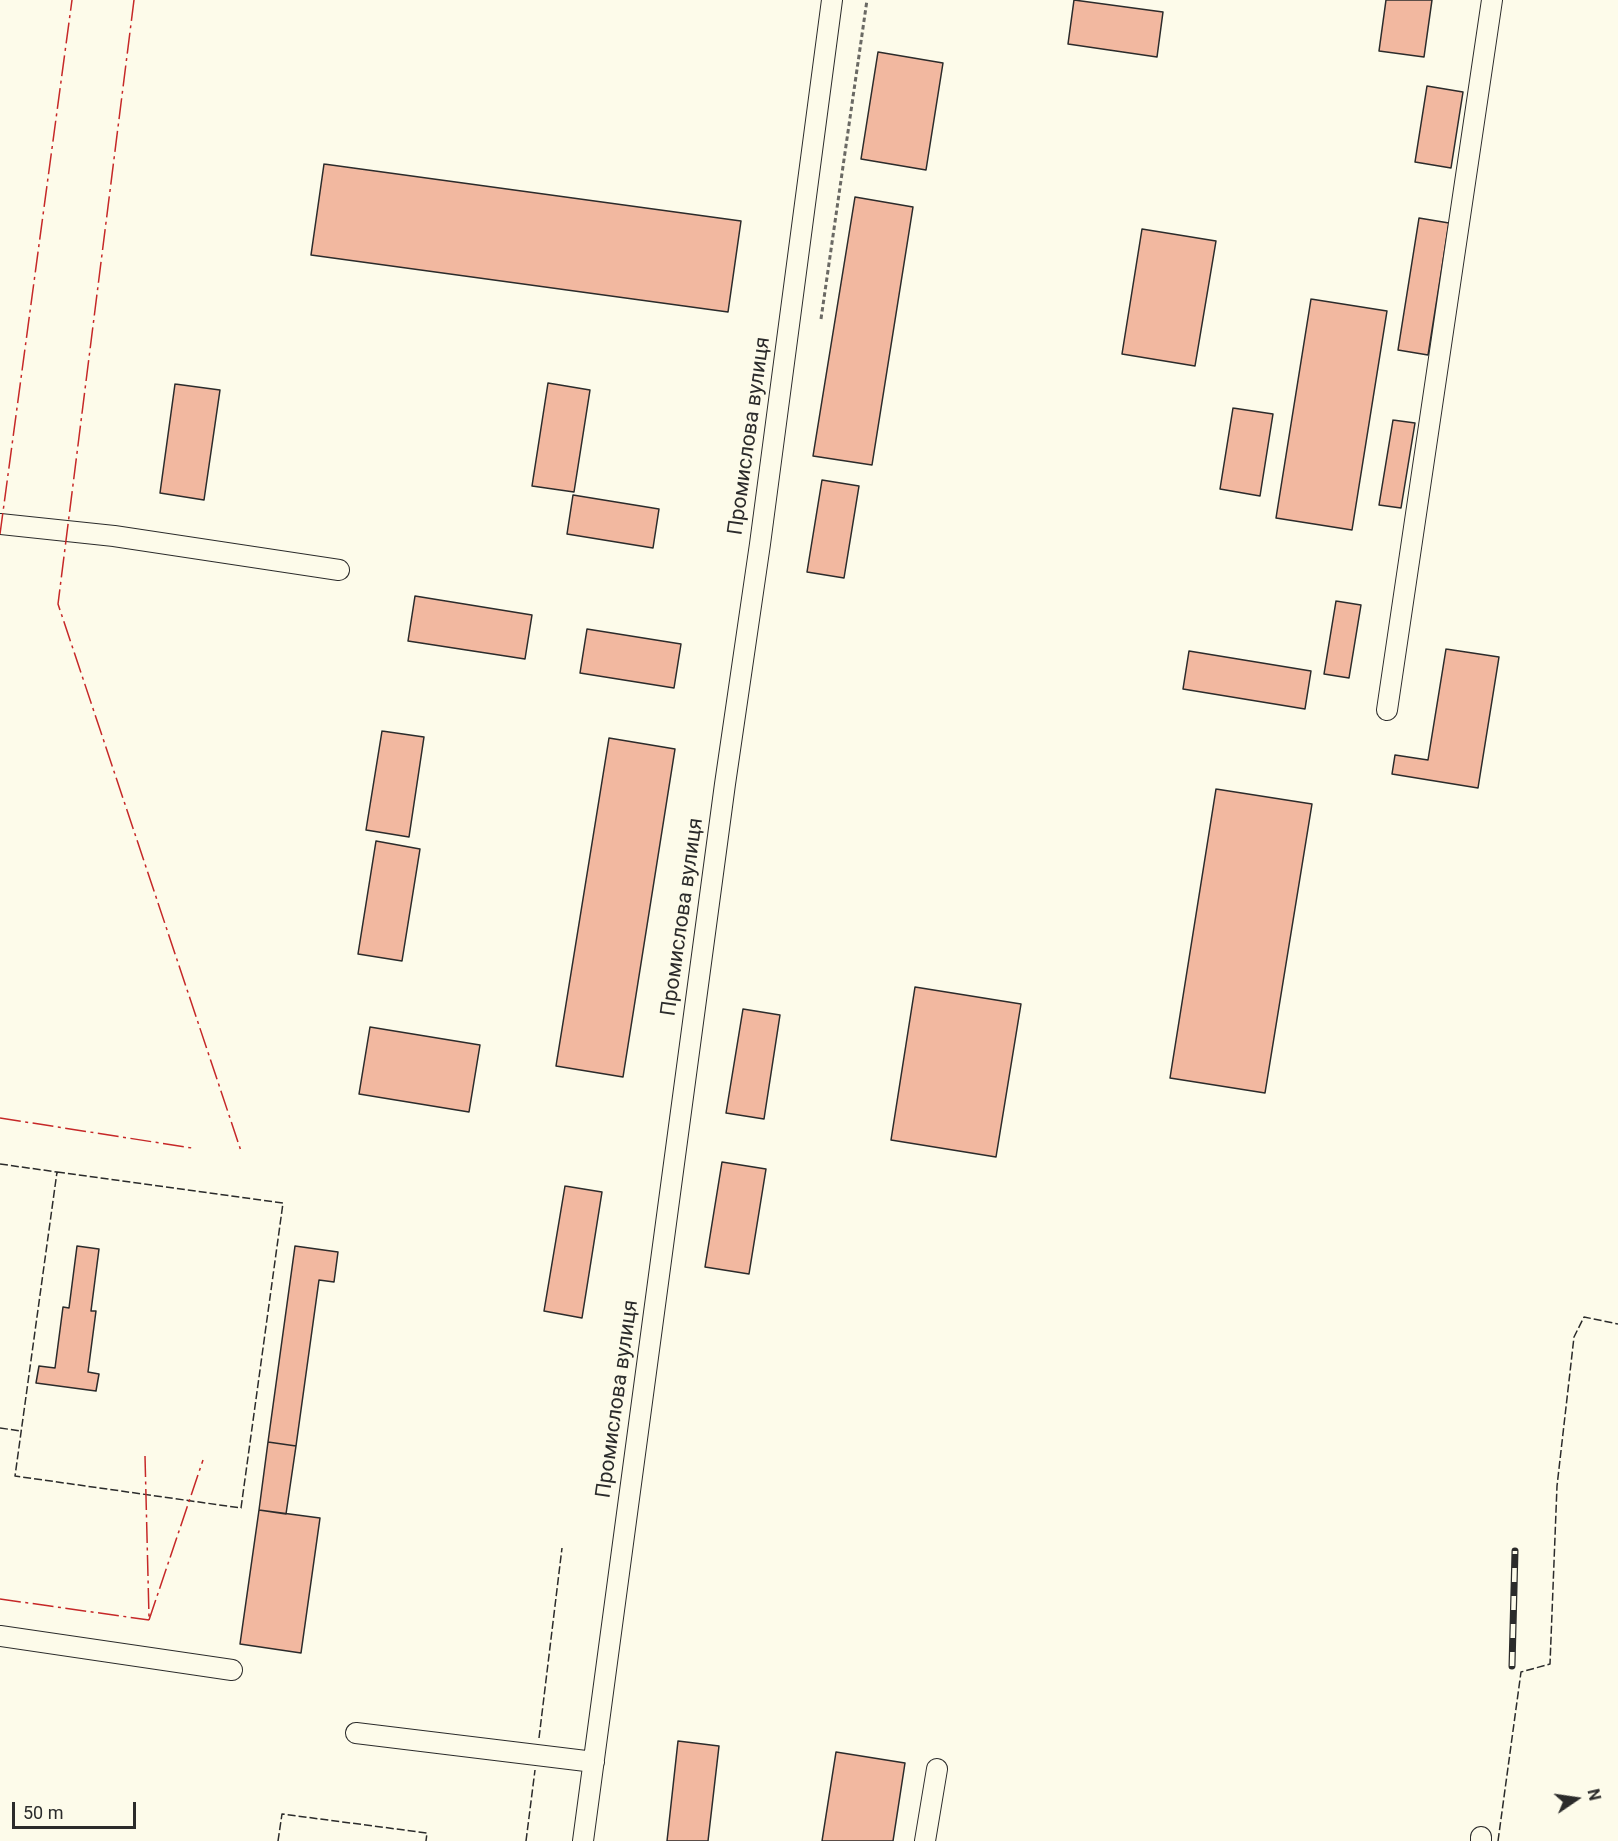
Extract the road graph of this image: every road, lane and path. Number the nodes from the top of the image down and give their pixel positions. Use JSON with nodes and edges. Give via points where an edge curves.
{"nodes":[{"id":1,"x":832,"y":0,"type":"edge"},
{"id":2,"x":867,"y":0,"type":"edge"},
{"id":3,"x":1492,"y":0,"type":"edge"},
{"id":4,"x":820,"y":319,"type":"dead end"},
{"id":5,"x":0,"y":524,"type":"edge"},
{"id":6,"x":339,"y":570,"type":"dead end"},
{"id":7,"x":1387,"y":710,"type":"dead end"},
{"id":8,"x":0,"y":1636,"type":"edge"},
{"id":9,"x":232,"y":1670,"type":"dead end"},
{"id":10,"x":356,"y":1733,"type":"dead end"},
{"id":11,"x":594,"y":1762,"type":"junction"},
{"id":12,"x":937,"y":1769,"type":"dead end"},
{"id":13,"x":583,"y":1841,"type":"edge"},
{"id":14,"x":925,"y":1841,"type":"edge"}],
"edges":[{"from":1,"to":11,"type":"street","name":"Промислова вулиця"},
{"from":2,"to":4,"type":"path"},
{"from":3,"to":7,"type":"street"},
{"from":5,"to":6,"type":"street","via":[[114,536]]},
{"from":8,"to":9,"type":"street"},
{"from":10,"to":11,"type":"street"},
{"from":11,"to":13,"type":"street","name":"Промислова вулиця"},
{"from":12,"to":14,"type":"street"}]}
